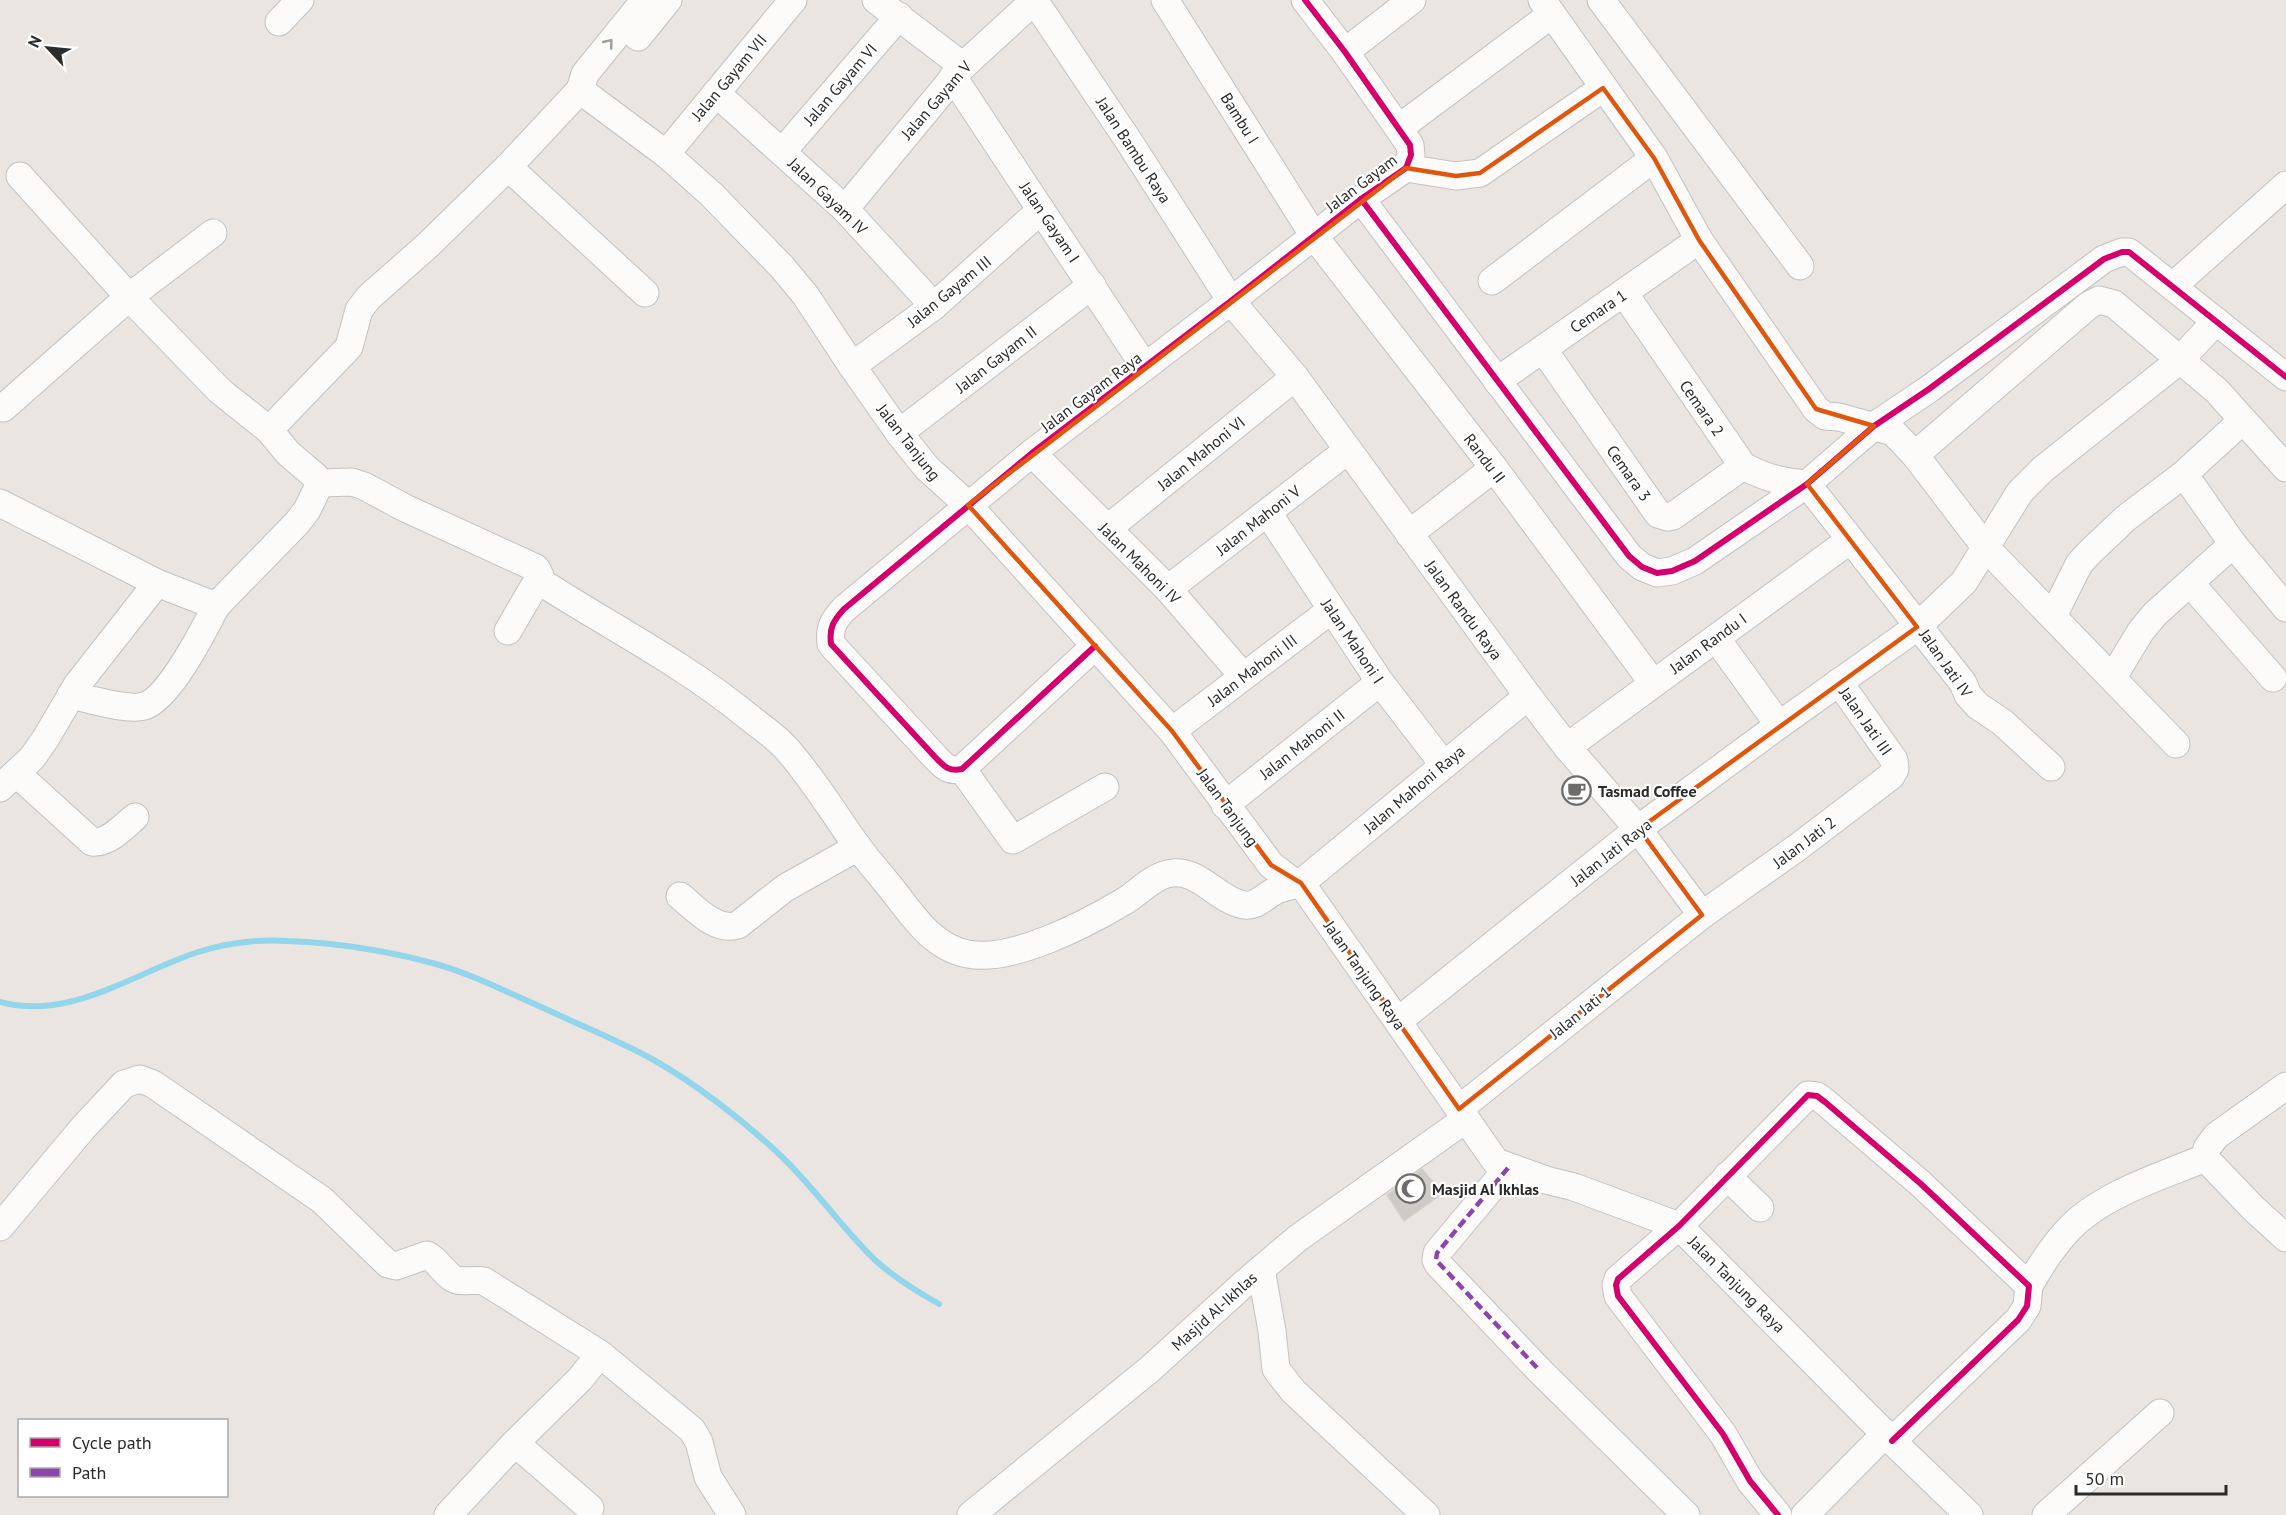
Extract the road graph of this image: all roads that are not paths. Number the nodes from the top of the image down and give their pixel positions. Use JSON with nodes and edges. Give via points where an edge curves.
{"nodes":[{"id":1,"x":300,"y":0,"type":"edge"},
{"id":2,"x":645,"y":0,"type":"edge"},
{"id":3,"x":668,"y":0,"type":"edge"},
{"id":4,"x":793,"y":0,"type":"edge"},
{"id":5,"x":876,"y":0,"type":"edge"},
{"id":6,"x":1035,"y":0,"type":"edge"},
{"id":7,"x":1165,"y":0,"type":"edge"},
{"id":8,"x":1305,"y":0,"type":"edge"},
{"id":9,"x":1412,"y":0,"type":"edge"},
{"id":10,"x":1601,"y":0,"type":"edge"},
{"id":11,"x":1547,"y":7,"type":"edge"},
{"id":12,"x":898,"y":16,"type":"junction"},
{"id":13,"x":279,"y":22,"type":"dead end"},
{"id":14,"x":1345,"y":52,"type":"junction"},
{"id":15,"x":958,"y":72,"type":"junction"},
{"id":16,"x":1603,"y":88,"type":"junction"},
{"id":17,"x":580,"y":90,"type":"junction"},
{"id":18,"x":716,"y":93,"type":"junction"},
{"id":19,"x":1399,"y":128,"type":"junction"},
{"id":20,"x":782,"y":152,"type":"junction"},
{"id":21,"x":666,"y":154,"type":"junction"},
{"id":22,"x":1654,"y":158,"type":"junction"},
{"id":23,"x":508,"y":167,"type":"junction"},
{"id":24,"x":1406,"y":168,"type":"junction"},
{"id":25,"x":20,"y":176,"type":"dead end"},
{"id":26,"x":2286,"y":185,"type":"edge"},
{"id":27,"x":1361,"y":199,"type":"junction"},
{"id":28,"x":845,"y":209,"type":"junction"},
{"id":29,"x":1041,"y":210,"type":"junction"},
{"id":30,"x":213,"y":233,"type":"dead end"},
{"id":31,"x":1314,"y":236,"type":"junction"},
{"id":32,"x":1699,"y":240,"type":"junction"},
{"id":33,"x":1800,"y":266,"type":"dead end"},
{"id":34,"x":1492,"y":281,"type":"dead end"},
{"id":35,"x":1092,"y":285,"type":"junction"},
{"id":36,"x":2173,"y":286,"type":"junction"},
{"id":37,"x":645,"y":293,"type":"dead end"},
{"id":38,"x":1624,"y":293,"type":"junction"},
{"id":39,"x":129,"y":297,"type":"junction"},
{"id":40,"x":1231,"y":302,"type":"junction"},
{"id":41,"x":934,"y":306,"type":"junction"},
{"id":42,"x":2216,"y":321,"type":"junction"},
{"id":43,"x":1543,"y":349,"type":"junction"},
{"id":44,"x":2180,"y":360,"type":"junction"},
{"id":45,"x":852,"y":366,"type":"junction"},
{"id":46,"x":1145,"y":367,"type":"junction"},
{"id":47,"x":1295,"y":377,"type":"junction"},
{"id":48,"x":2286,"y":377,"type":"edge"},
{"id":49,"x":1497,"y":381,"type":"junction"},
{"id":50,"x":3,"y":408,"type":"dead end"},
{"id":51,"x":2243,"y":420,"type":"junction"},
{"id":52,"x":1874,"y":426,"type":"junction"},
{"id":53,"x":269,"y":430,"type":"junction"},
{"id":54,"x":899,"y":433,"type":"junction"},
{"id":55,"x":1348,"y":450,"type":"junction"},
{"id":56,"x":1032,"y":453,"type":"junction"},
{"id":57,"x":1915,"y":455,"type":"junction"},
{"id":58,"x":1743,"y":466,"type":"junction"},
{"id":59,"x":1494,"y":468,"type":"junction"},
{"id":60,"x":2286,"y":468,"type":"edge"},
{"id":61,"x":2184,"y":474,"type":"junction"},
{"id":62,"x":320,"y":483,"type":"junction"},
{"id":63,"x":1807,"y":484,"type":"junction"},
{"id":64,"x":0,"y":503,"type":"edge"},
{"id":65,"x":968,"y":505,"type":"junction"},
{"id":66,"x":1268,"y":513,"type":"junction"},
{"id":67,"x":1107,"y":529,"type":"junction"},
{"id":68,"x":1409,"y":534,"type":"junction"},
{"id":69,"x":1850,"y":540,"type":"junction"},
{"id":70,"x":2233,"y":544,"type":"junction"},
{"id":71,"x":1986,"y":548,"type":"junction"},
{"id":72,"x":538,"y":580,"type":"junction"},
{"id":73,"x":157,"y":582,"type":"junction"},
{"id":74,"x":2190,"y":583,"type":"junction"},
{"id":75,"x":1168,"y":589,"type":"junction"},
{"id":76,"x":216,"y":606,"type":"junction"},
{"id":77,"x":2286,"y":608,"type":"edge"},
{"id":78,"x":1331,"y":610,"type":"junction"},
{"id":79,"x":2053,"y":616,"type":"junction"},
{"id":80,"x":1917,"y":627,"type":"junction"},
{"id":81,"x":508,"y":631,"type":"dead end"},
{"id":82,"x":1716,"y":638,"type":"junction"},
{"id":83,"x":1095,"y":646,"type":"junction"},
{"id":84,"x":1243,"y":676,"type":"junction"},
{"id":85,"x":2113,"y":677,"type":"junction"},
{"id":86,"x":2273,"y":678,"type":"dead end"},
{"id":87,"x":1380,"y":682,"type":"junction"},
{"id":88,"x":1839,"y":682,"type":"junction"},
{"id":89,"x":1653,"y":683,"type":"junction"},
{"id":90,"x":71,"y":694,"type":"junction"},
{"id":91,"x":1528,"y":696,"type":"junction"},
{"id":92,"x":1779,"y":725,"type":"junction"},
{"id":93,"x":1173,"y":731,"type":"junction"},
{"id":94,"x":2176,"y":744,"type":"dead end"},
{"id":95,"x":1567,"y":747,"type":"junction"},
{"id":96,"x":1894,"y":760,"type":"joint"},
{"id":97,"x":1444,"y":765,"type":"junction"},
{"id":98,"x":2051,"y":768,"type":"dead end"},
{"id":99,"x":962,"y":769,"type":"junction"},
{"id":100,"x":8,"y":781,"type":"edge"},
{"id":101,"x":1105,"y":787,"type":"dead end"},
{"id":102,"x":1225,"y":805,"type":"junction"},
{"id":103,"x":135,"y":818,"type":"dead end"},
{"id":104,"x":1638,"y":830,"type":"junction"},
{"id":105,"x":858,"y":847,"type":"junction"},
{"id":106,"x":1301,"y":883,"type":"junction"},
{"id":107,"x":680,"y":896,"type":"dead end"},
{"id":108,"x":1702,"y":915,"type":"junction"},
{"id":109,"x":1398,"y":1021,"type":"junction"},
{"id":110,"x":2286,"y":1086,"type":"edge"},
{"id":111,"x":1463,"y":1114,"type":"junction"},
{"id":112,"x":2205,"y":1158,"type":"junction"},
{"id":113,"x":1508,"y":1168,"type":"junction"},
{"id":114,"x":1727,"y":1176,"type":"junction"},
{"id":115,"x":1760,"y":1208,"type":"dead end"},
{"id":116,"x":0,"y":1227,"type":"edge"},
{"id":117,"x":1679,"y":1227,"type":"junction"},
{"id":118,"x":2286,"y":1238,"type":"edge"},
{"id":119,"x":1261,"y":1269,"type":"junction"},
{"id":120,"x":2029,"y":1286,"type":"junction"},
{"id":121,"x":600,"y":1354,"type":"junction"},
{"id":122,"x":2160,"y":1413,"type":"dead end"},
{"id":123,"x":1889,"y":1437,"type":"junction"},
{"id":124,"x":515,"y":1443,"type":"junction"},
{"id":125,"x":590,"y":1508,"type":"dead end"},
{"id":126,"x":448,"y":1515,"type":"edge"},
{"id":127,"x":732,"y":1515,"type":"edge"},
{"id":128,"x":971,"y":1515,"type":"edge"},
{"id":129,"x":1426,"y":1515,"type":"edge"},
{"id":130,"x":1686,"y":1515,"type":"edge"},
{"id":131,"x":1778,"y":1515,"type":"edge"},
{"id":132,"x":1805,"y":1515,"type":"edge"},
{"id":133,"x":1970,"y":1515,"type":"edge"},
{"id":134,"x":2046,"y":1515,"type":"edge"}],
"edges":[{"from":1,"to":13,"type":"street"},
{"from":17,"to":2,"type":"street","one_way":true,"via":[[585,74]]},
{"from":3,"to":17,"type":"street","via":[[597,87]]},
{"from":4,"to":18,"type":"street","name":"Jalan Gayam VII"},
{"from":5,"to":12,"type":"street","name":"Jalan Gayam I"},
{"from":6,"to":15,"type":"street","name":"Jalan Gayam V"},
{"from":6,"to":40,"type":"street","name":"Jalan Bambu Raya"},
{"from":7,"to":31,"type":"street","name":"Bambu I"},
{"from":8,"to":14,"type":"street","name":"Jalan Gayam"},
{"from":9,"to":14,"type":"street"},
{"from":10,"to":33,"type":"street"},
{"from":11,"to":16,"type":"street"},
{"from":11,"to":19,"type":"street"},
{"from":12,"to":15,"type":"street","name":"Jalan Gayam I"},
{"from":12,"to":20,"type":"street","name":"Jalan Gayam VI"},
{"from":14,"to":19,"type":"street","name":"Jalan Gayam"},
{"from":15,"to":28,"type":"street","name":"Jalan Gayam V"},
{"from":15,"to":29,"type":"street","name":"Jalan Gayam I"},
{"from":16,"to":22,"type":"street"},
{"from":16,"to":24,"type":"street","via":[[1480,173],[1456,176]]},
{"from":17,"to":21,"type":"street","name":"Jalan Tanjung"},
{"from":17,"to":23,"type":"street"},
{"from":18,"to":20,"type":"street","name":"Jalan Gayam IV"},
{"from":18,"to":21,"type":"street","name":"Jalan Gayam VII"},
{"from":19,"to":24,"type":"street","name":"Jalan Gayam","via":[[1410,145]]},
{"from":20,"to":28,"type":"street","name":"Jalan Gayam IV"},
{"from":21,"to":45,"type":"street","name":"Jalan Tanjung","via":[[782,267]]},
{"from":22,"to":32,"type":"street"},
{"from":22,"to":34,"type":"street"},
{"from":23,"to":37,"type":"street"},
{"from":23,"to":53,"type":"street","via":[[369,297],[359,310],[349,347]]},
{"from":24,"to":27,"type":"street","name":"Jalan Gayam"},
{"from":25,"to":39,"type":"street"},
{"from":26,"to":36,"type":"street"},
{"from":27,"to":31,"type":"street","name":"Jalan Gayam"},
{"from":27,"to":49,"type":"street"},
{"from":28,"to":41,"type":"street","name":"Jalan Gayam IV"},
{"from":29,"to":35,"type":"street","name":"Jalan Gayam I"},
{"from":29,"to":41,"type":"street","name":"Jalan Gayam III"},
{"from":30,"to":39,"type":"street"},
{"from":31,"to":40,"type":"street","name":"Jalan Gayam"},
{"from":31,"to":59,"type":"street","name":"Randu II"},
{"from":32,"to":38,"type":"street","name":"Cemara 1"},
{"from":32,"to":52,"type":"street","via":[[1816,409],[1826,416]]},
{"from":35,"to":46,"type":"street","name":"Jalan Gayam I"},
{"from":35,"to":54,"type":"street","name":"Jalan Gayam II"},
{"from":36,"to":42,"type":"street"},
{"from":36,"to":52,"type":"street","via":[[2129,252],[2104,260]]},
{"from":38,"to":43,"type":"street","name":"Cemara 1"},
{"from":38,"to":58,"type":"street","name":"Cemara 2"},
{"from":39,"to":50,"type":"street"},
{"from":39,"to":53,"type":"street","via":[[220,391]]},
{"from":40,"to":46,"type":"street","name":"Jalan Gayam Raya"},
{"from":40,"to":47,"type":"street","name":"Jalan Randu Raya"},
{"from":41,"to":45,"type":"street","name":"Jalan Gayam III"},
{"from":42,"to":44,"type":"street","name":"Jalan Jati IV"},
{"from":42,"to":48,"type":"street"},
{"from":43,"to":49,"type":"street","name":"Cemara 1"},
{"from":43,"to":58,"type":"street","name":"Cemara 3","via":[[1658,513],[1673,516]]},
{"from":44,"to":51,"type":"street","via":[[2217,391]]},
{"from":44,"to":57,"type":"street","via":[[2114,304],[2099,300]]},
{"from":44,"to":71,"type":"street","name":"Jalan Jati IV","via":[[2043,469],[2020,492]]},
{"from":45,"to":54,"type":"street","name":"Jalan Tanjung"},
{"from":46,"to":56,"type":"street","name":"Jalan Gayam Raya"},
{"from":47,"to":55,"type":"street","name":"Jalan Randu Raya"},
{"from":47,"to":67,"type":"street","name":"Jalan Mahoni VI"},
{"from":49,"to":63,"type":"street","via":[[1629,556],[1657,573],[1695,561]]},
{"from":51,"to":60,"type":"street"},
{"from":51,"to":61,"type":"street"},
{"from":52,"to":57,"type":"street","via":[[1893,432]]},
{"from":52,"to":63,"type":"street"},
{"from":53,"to":62,"type":"street"},
{"from":54,"to":65,"type":"street","name":"Jalan Tanjung","via":[[927,468]]},
{"from":55,"to":66,"type":"street","name":"Jalan Mahoni V"},
{"from":55,"to":68,"type":"street","name":"Jalan Randu Raya"},
{"from":56,"to":65,"type":"street","name":"Jalan Gayam Raya"},
{"from":56,"to":67,"type":"street","name":"Jalan Mahoni IV"},
{"from":57,"to":71,"type":"street"},
{"from":58,"to":63,"type":"street","via":[[1771,479]]},
{"from":59,"to":68,"type":"street"},
{"from":59,"to":89,"type":"street","name":"Randu II"},
{"from":61,"to":70,"type":"street"},
{"from":61,"to":79,"type":"street","via":[[2126,518],[2089,553],[2075,571]]},
{"from":62,"to":72,"type":"street","via":[[352,482],[364,486],[536,568]]},
{"from":62,"to":76,"type":"street","via":[[297,523]]},
{"from":63,"to":69,"type":"street"},
{"from":64,"to":73,"type":"street"},
{"from":65,"to":83,"type":"street","name":"Jalan Tanjung"},
{"from":65,"to":99,"type":"street","name":"Jalan Gayam Raya","via":[[844,609],[833,621],[830,632],[831,644],[934,757],[947,770]]},
{"from":66,"to":75,"type":"street","name":"Jalan Mahoni V"},
{"from":66,"to":78,"type":"street","name":"Jalan Mahoni I"},
{"from":67,"to":75,"type":"street","name":"Jalan Mahoni IV"},
{"from":68,"to":91,"type":"street","name":"Jalan Randu Raya"},
{"from":69,"to":80,"type":"street"},
{"from":69,"to":82,"type":"street","name":"Jalan Randu I"},
{"from":70,"to":74,"type":"street"},
{"from":70,"to":77,"type":"street"},
{"from":71,"to":79,"type":"street"},
{"from":71,"to":80,"type":"street","name":"Jalan Jati IV","via":[[1964,582]]},
{"from":72,"to":81,"type":"street"},
{"from":72,"to":105,"type":"street","via":[[712,687],[784,746]]},
{"from":73,"to":76,"type":"street"},
{"from":73,"to":90,"type":"street"},
{"from":74,"to":85,"type":"street","via":[[2155,614]]},
{"from":74,"to":86,"type":"street"},
{"from":75,"to":84,"type":"street","name":"Jalan Mahoni IV"},
{"from":76,"to":90,"type":"street","via":[[162,696],[144,706],[125,706]]},
{"from":78,"to":84,"type":"street","name":"Jalan Mahoni III"},
{"from":78,"to":87,"type":"street","name":"Jalan Mahoni I"},
{"from":79,"to":85,"type":"street"},
{"from":80,"to":88,"type":"street","name":"Jalan Jati Raya"},
{"from":80,"to":98,"type":"street","name":"Jalan Jati IV","via":[[1973,701],[2007,726]]},
{"from":82,"to":89,"type":"street","name":"Jalan Randu I"},
{"from":82,"to":92,"type":"street"},
{"from":83,"to":93,"type":"street","name":"Jalan Tanjung"},
{"from":83,"to":99,"type":"street"},
{"from":84,"to":93,"type":"street","name":"Jalan Mahoni III"},
{"from":85,"to":94,"type":"street"},
{"from":87,"to":97,"type":"street","name":"Jalan Mahoni I"},
{"from":87,"to":102,"type":"street","name":"Jalan Mahoni II"},
{"from":88,"to":92,"type":"street","name":"Jalan Jati Raya"},
{"from":88,"to":96,"type":"street","name":"Jalan Jati III"},
{"from":89,"to":95,"type":"street","name":"Jalan Randu I"},
{"from":90,"to":100,"type":"street","via":[[32,758]]},
{"from":91,"to":95,"type":"street","name":"Jalan Randu Raya"},
{"from":91,"to":97,"type":"street","name":"Jalan Mahoni Raya"},
{"from":92,"to":104,"type":"street","name":"Jalan Jati Raya"},
{"from":93,"to":102,"type":"street","name":"Jalan Tanjung"},
{"from":95,"to":104,"type":"street","name":"Jalan Randu Raya"},
{"from":96,"to":108,"type":"street","name":"Jalan Jati 2","via":[[1891,776]]},
{"from":97,"to":106,"type":"street","name":"Jalan Mahoni Raya"},
{"from":99,"to":101,"type":"street","via":[[1013,840]]},
{"from":100,"to":103,"type":"street","via":[[92,842],[108,838]]},
{"from":102,"to":106,"type":"street","name":"Jalan Tanjung","via":[[1271,865]]},
{"from":104,"to":108,"type":"street","name":"Jalan Randu Raya"},
{"from":104,"to":109,"type":"street","name":"Jalan Jati Raya"},
{"from":105,"to":106,"type":"street","via":[[928,933],[943,945],[968,954],[992,955],[1024,948],[1082,925],[1164,874],[1179,872],[1199,879],[1244,905]]},
{"from":105,"to":107,"type":"street","via":[[785,888],[729,928],[712,922]]},
{"from":106,"to":109,"type":"street","name":"Jalan Tanjung Raya"},
{"from":108,"to":111,"type":"street","name":"Jalan Jati 1"},
{"from":109,"to":111,"type":"street","name":"Jalan Tanjung Raya"},
{"from":110,"to":112,"type":"street","via":[[2216,1136]]},
{"from":111,"to":113,"type":"street","name":"Jalan Tanjung Raya","via":[[1496,1162]]},
{"from":111,"to":119,"type":"street","name":"Masjid Al-Ikhlas"},
{"from":112,"to":118,"type":"street"},
{"from":112,"to":120,"type":"street","via":[[2097,1206],[2070,1227]]},
{"from":113,"to":117,"type":"street","name":"Jalan Tanjung Raya","via":[[1574,1187]]},
{"from":113,"to":130,"type":"street","via":[[1437,1253],[1436,1260],[1540,1371]]},
{"from":114,"to":115,"type":"street"},
{"from":114,"to":117,"type":"street"},
{"from":114,"to":120,"type":"street","via":[[1802,1100],[1808,1095],[1817,1096],[1921,1184]]},
{"from":116,"to":121,"type":"street","via":[[124,1084],[140,1079],[153,1084],[322,1200],[388,1264],[396,1266],[427,1255],[432,1257],[452,1278],[484,1281]]},
{"from":117,"to":123,"type":"street","name":"Jalan Tanjung Raya"},
{"from":117,"to":131,"type":"street","via":[[1618,1279],[1618,1296]]},
{"from":119,"to":128,"type":"street","name":"Masjid Al-Ikhlas","via":[[1150,1369]]},
{"from":119,"to":129,"type":"street","via":[[1276,1369],[1293,1391]]},
{"from":120,"to":123,"type":"street","via":[[2027,1306],[2018,1320]]},
{"from":121,"to":124,"type":"street"},
{"from":121,"to":127,"type":"street","via":[[692,1430],[708,1477]]},
{"from":122,"to":134,"type":"street"},
{"from":123,"to":132,"type":"street"},
{"from":123,"to":133,"type":"street","name":"Jalan Tanjung Raya"},
{"from":124,"to":125,"type":"street"},
{"from":124,"to":126,"type":"street"}]}
